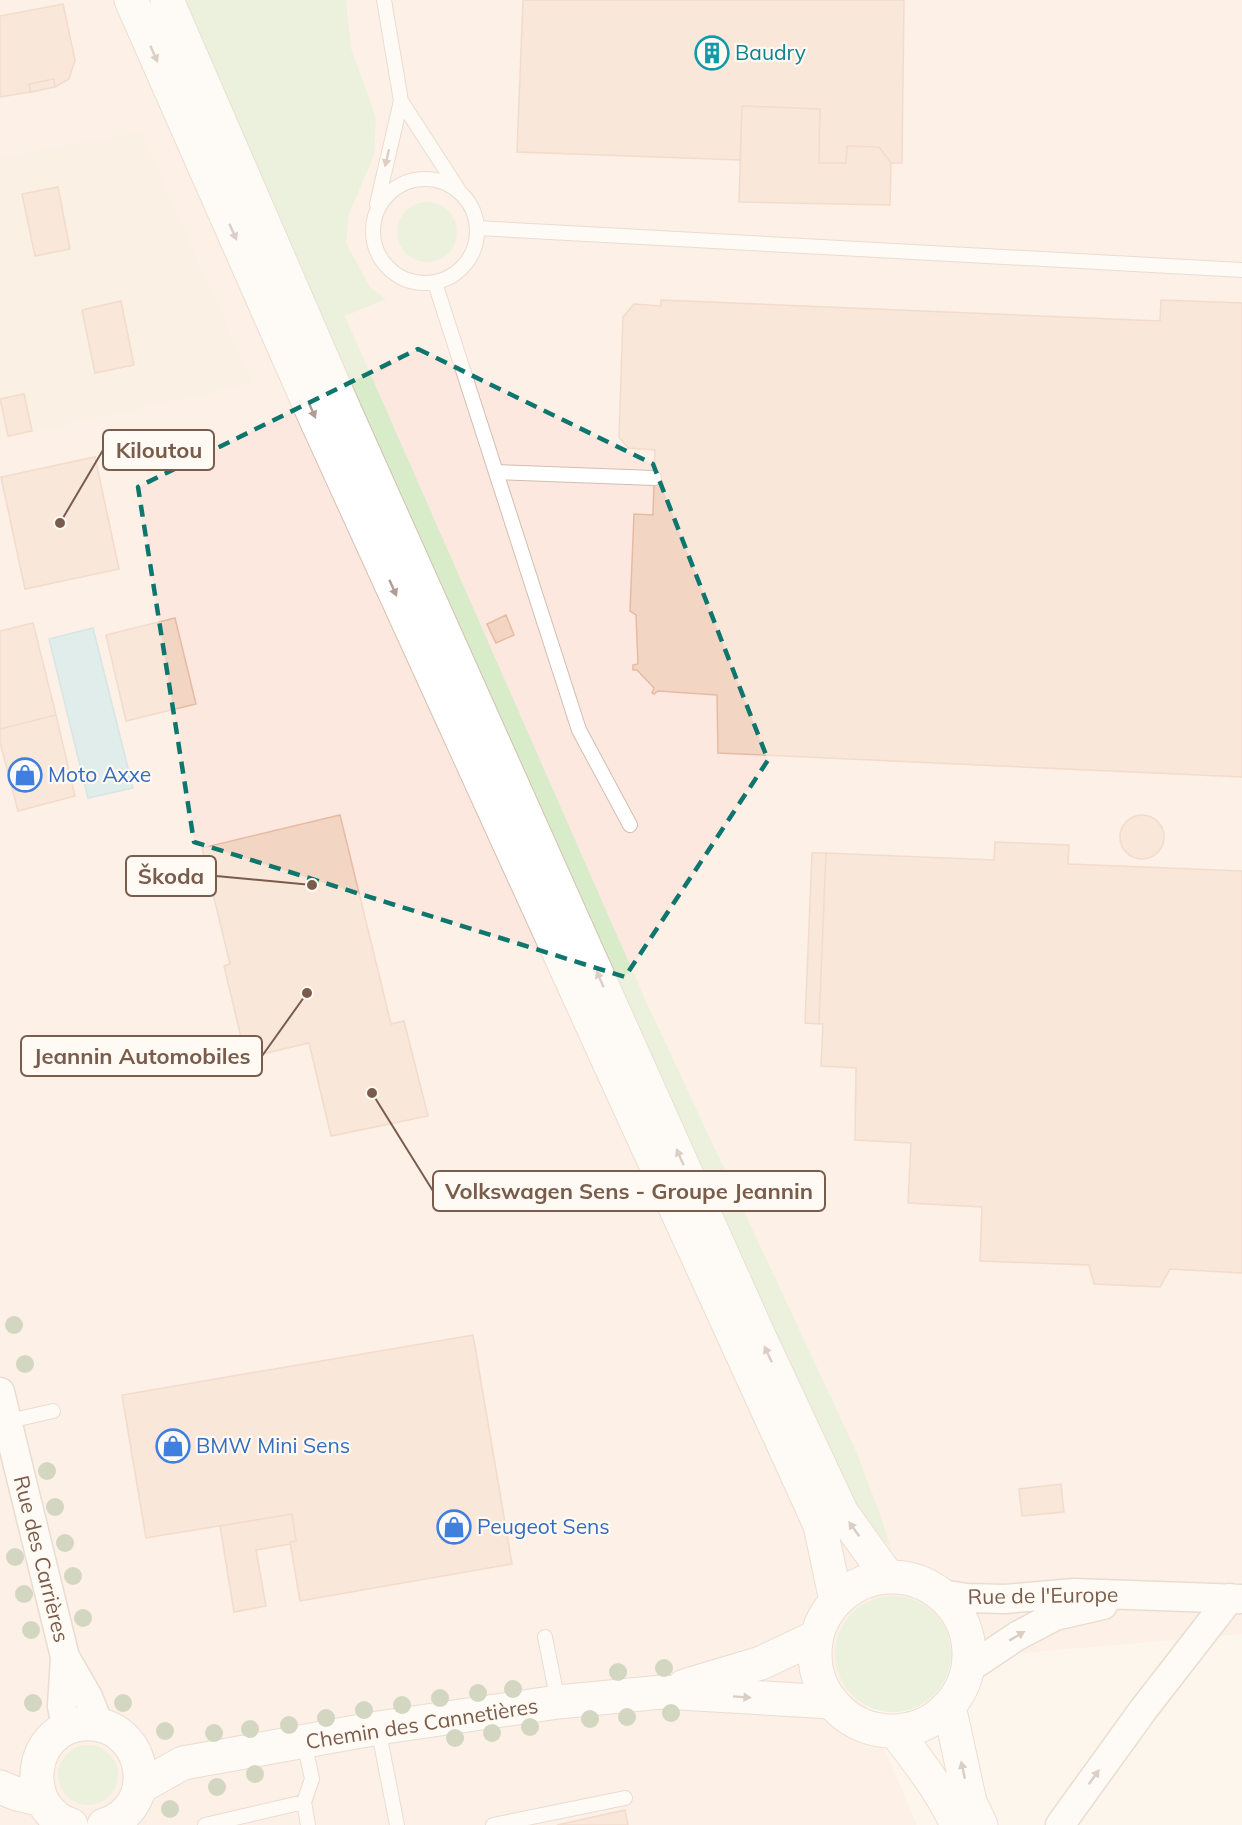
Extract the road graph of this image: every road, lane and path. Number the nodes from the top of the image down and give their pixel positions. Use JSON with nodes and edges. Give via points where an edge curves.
{"nodes":[{"id":1,"x":131,"y":0,"type":"edge"},
{"id":2,"x":167,"y":0,"type":"edge"},
{"id":3,"x":384,"y":0,"type":"edge"},
{"id":4,"x":401,"y":101,"type":"junction"},
{"id":5,"x":460,"y":193,"type":"junction"},
{"id":6,"x":373,"y":219,"type":"junction"},
{"id":7,"x":477,"y":228,"type":"junction"},
{"id":8,"x":1242,"y":270,"type":"edge"},
{"id":9,"x":435,"y":283,"type":"junction"},
{"id":10,"x":497,"y":472,"type":"junction"},
{"id":11,"x":654,"y":478,"type":"dead end"},
{"id":12,"x":630,"y":825,"type":"dead end"},
{"id":13,"x":0,"y":1392,"type":"edge"},
{"id":14,"x":53,"y":1411,"type":"dead end"},
{"id":15,"x":3,"y":1423,"type":"edge"},
{"id":16,"x":888,"y":1577,"type":"junction"},
{"id":17,"x":941,"y":1594,"type":"junction"},
{"id":18,"x":1144,"y":1595,"type":"junction"},
{"id":19,"x":1236,"y":1598,"type":"edge"},
{"id":20,"x":836,"y":1600,"type":"junction"},
{"id":21,"x":545,"y":1637,"type":"dead end"},
{"id":22,"x":816,"y":1637,"type":"junction"},
{"id":23,"x":65,"y":1657,"type":"junction"},
{"id":24,"x":968,"y":1669,"type":"junction"},
{"id":25,"x":662,"y":1692,"type":"junction"},
{"id":26,"x":558,"y":1702,"type":"junction"},
{"id":27,"x":832,"y":1702,"type":"junction"},
{"id":28,"x":949,"y":1706,"type":"junction"},
{"id":29,"x":99,"y":1724,"type":"junction"},
{"id":30,"x":66,"y":1728,"type":"junction"},
{"id":31,"x":378,"y":1728,"type":"junction"},
{"id":32,"x":895,"y":1731,"type":"junction"},
{"id":33,"x":128,"y":1742,"type":"junction"},
{"id":34,"x":304,"y":1742,"type":"junction"},
{"id":35,"x":37,"y":1762,"type":"junction"},
{"id":36,"x":183,"y":1763,"type":"junction"},
{"id":37,"x":0,"y":1775,"type":"edge"},
{"id":38,"x":0,"y":1787,"type":"edge"},
{"id":39,"x":625,"y":1798,"type":"dead end"},
{"id":40,"x":42,"y":1800,"type":"junction"},
{"id":41,"x":304,"y":1802,"type":"junction"},
{"id":42,"x":123,"y":1812,"type":"edge"},
{"id":43,"x":71,"y":1825,"type":"edge"},
{"id":44,"x":205,"y":1825,"type":"edge"},
{"id":45,"x":308,"y":1825,"type":"edge"},
{"id":46,"x":397,"y":1825,"type":"edge"},
{"id":47,"x":493,"y":1825,"type":"edge"},
{"id":48,"x":957,"y":1825,"type":"edge"},
{"id":49,"x":981,"y":1825,"type":"edge"},
{"id":50,"x":1060,"y":1825,"type":"edge"}],
"edges":[{"from":1,"to":20,"type":"main road","one_way":true,"via":[[317,422],[820,1525]]},
{"from":16,"to":2,"type":"main road","one_way":true,"via":[[842,1513],[760,1338],[350,422]]},
{"from":3,"to":4,"type":"lane"},
{"from":4,"to":5,"type":"lane"},
{"from":4,"to":6,"type":"lane","one_way":true},
{"from":5,"to":6,"type":"lane","via":[[448,184],[417,179],[389,193]]},
{"from":5,"to":7,"type":"lane","via":[[469,203]]},
{"from":6,"to":9,"type":"lane","via":[[376,254],[386,268],[409,281]]},
{"from":7,"to":8,"type":"lane"},
{"from":7,"to":9,"type":"lane","via":[[471,257],[462,269]]},
{"from":9,"to":10,"type":"lane"},
{"from":10,"to":11,"type":"lane"},
{"from":10,"to":12,"type":"lane","via":[[579,730]]},
{"from":13,"to":15,"type":"street","name":"Rue des Carrières"},
{"from":14,"to":15,"type":"lane"},
{"from":15,"to":23,"type":"street","name":"Rue des Carrières"},
{"from":16,"to":17,"type":"main road","via":[[907,1578]]},
{"from":16,"to":20,"type":"main road","via":[[869,1580]]},
{"from":17,"to":18,"type":"street","name":"Rue de l'Europe","via":[[1005,1599],[1074,1593]]},
{"from":17,"to":24,"type":"main road","via":[[956,1610],[965,1628]]},
{"from":18,"to":19,"type":"street","name":"Rue de l'Europe"},
{"from":24,"to":18,"type":"street","name":"Rue de l'Europe","one_way":true,"via":[[1055,1616]]},
{"from":50,"to":19,"type":"street","one_way":true,"via":[[1143,1710]]},
{"from":20,"to":22,"type":"main road"},
{"from":21,"to":26,"type":"lane"},
{"from":22,"to":25,"type":"main road","name":"Chemin des Cannetières","via":[[761,1663]]},
{"from":22,"to":27,"type":"main road","via":[[820,1682]]},
{"from":23,"to":29,"type":"street","name":"Rue des Carrières"},
{"from":23,"to":30,"type":"street","name":"Rue des Carrières","via":[[62,1706]]},
{"from":24,"to":28,"type":"main road"},
{"from":25,"to":26,"type":"main road","name":"Chemin des Cannetières"},
{"from":25,"to":27,"type":"main road","name":"Chemin des Cannetières","one_way":true},
{"from":26,"to":31,"type":"main road","name":"Chemin des Cannetières"},
{"from":27,"to":32,"type":"main road","via":[[849,1718],[871,1728]]},
{"from":28,"to":32,"type":"main road","via":[[914,1728]]},
{"from":49,"to":28,"type":"main road","one_way":true,"via":[[970,1802]]},
{"from":29,"to":30,"type":"main road"},
{"from":29,"to":33,"type":"main road"},
{"from":30,"to":35,"type":"main road","via":[[53,1736]]},
{"from":31,"to":34,"type":"main road","name":"Chemin des Cannetières"},
{"from":31,"to":46,"type":"lane"},
{"from":32,"to":48,"type":"main road","via":[[928,1775]]},
{"from":33,"to":36,"type":"main road"},
{"from":33,"to":42,"type":"main road","via":[[137,1755],[140,1771]]},
{"from":34,"to":36,"type":"main road","name":"Chemin des Cannetières"},
{"from":34,"to":41,"type":"lane","via":[[312,1779]]},
{"from":35,"to":37,"type":"main road"},
{"from":35,"to":40,"type":"main road","via":[[35,1775]]},
{"from":36,"to":42,"type":"main road","name":"Chemin des Cannetières"},
{"from":38,"to":40,"type":"main road"},
{"from":39,"to":47,"type":"lane"},
{"from":40,"to":43,"type":"main road","via":[[57,1818]]},
{"from":41,"to":44,"type":"lane"},
{"from":41,"to":45,"type":"lane"}]}
